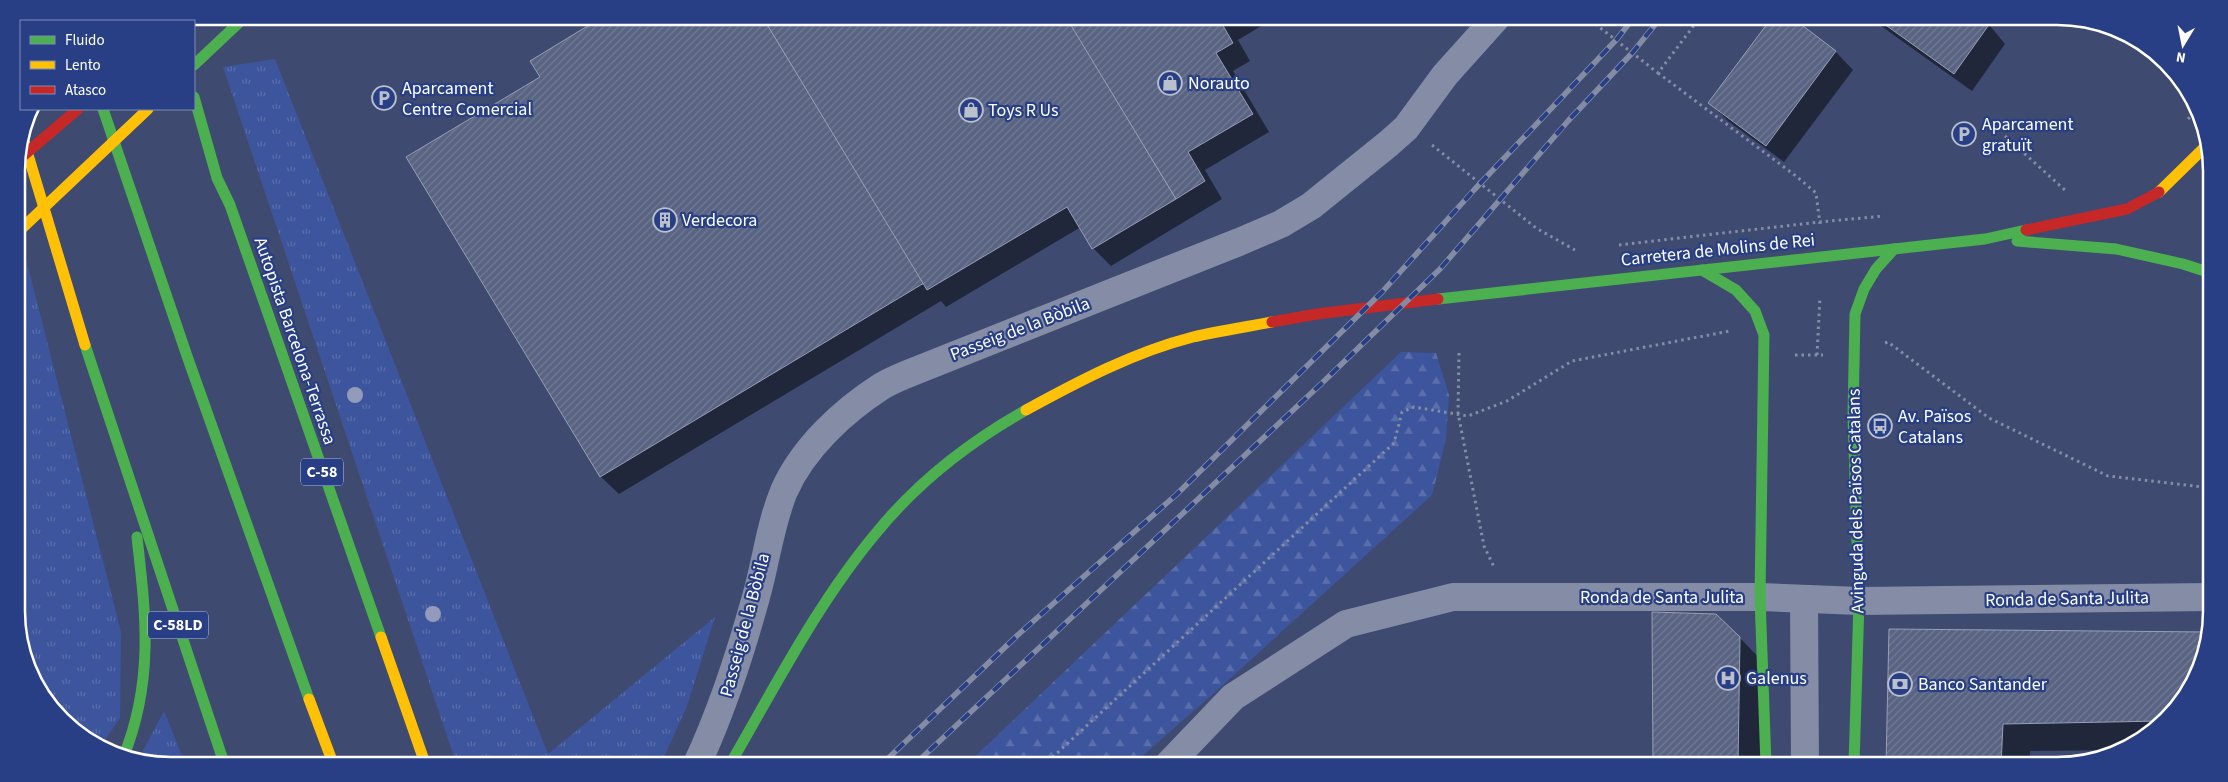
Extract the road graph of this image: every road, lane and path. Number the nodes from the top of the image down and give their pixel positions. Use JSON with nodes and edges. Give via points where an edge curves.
{"nodes":[{"id":1,"x":236,"y":25,"type":"edge"},
{"id":2,"x":1490,"y":25,"type":"edge"},
{"id":3,"x":1596,"y":25,"type":"edge"},
{"id":4,"x":1694,"y":25,"type":"edge"},
{"id":5,"x":195,"y":64,"type":"edge"},
{"id":6,"x":1658,"y":73,"type":"junction"},
{"id":7,"x":195,"y":101,"type":"edge"},
{"id":8,"x":77,"y":110,"type":"edge"},
{"id":9,"x":103,"y":110,"type":"edge"},
{"id":10,"x":147,"y":110,"type":"edge"},
{"id":11,"x":2192,"y":115,"type":"edge"},
{"id":12,"x":2187,"y":120,"type":"dead end"},
{"id":13,"x":2005,"y":136,"type":"dead end"},
{"id":14,"x":26,"y":150,"type":"edge"},
{"id":15,"x":2202,"y":150,"type":"edge"},
{"id":16,"x":1444,"y":152,"type":"dead end"},
{"id":17,"x":26,"y":153,"type":"edge"},
{"id":18,"x":2073,"y":190,"type":"dead end"},
{"id":19,"x":2067,"y":191,"type":"junction"},
{"id":20,"x":2060,"y":193,"type":"dead end"},
{"id":21,"x":1888,"y":216,"type":"dead end"},
{"id":22,"x":1819,"y":222,"type":"junction"},
{"id":23,"x":25,"y":225,"type":"edge"},
{"id":24,"x":1820,"y":229,"type":"dead end"},
{"id":25,"x":1985,"y":239,"type":"junction"},
{"id":26,"x":1613,"y":246,"type":"dead end"},
{"id":27,"x":1894,"y":249,"type":"junction"},
{"id":28,"x":1584,"y":250,"type":"dead end"},
{"id":29,"x":1702,"y":270,"type":"junction"},
{"id":30,"x":2203,"y":270,"type":"edge"},
{"id":31,"x":1820,"y":297,"type":"dead end"},
{"id":32,"x":1459,"y":352,"type":"dead end"},
{"id":33,"x":1852,"y":354,"type":"junction"},
{"id":34,"x":1817,"y":355,"type":"dead end"},
{"id":35,"x":1763,"y":356,"type":"junction"},
{"id":36,"x":1458,"y":413,"type":"junction"},
{"id":37,"x":131,"y":484,"type":"junction"},
{"id":38,"x":2203,"y":487,"type":"edge"},
{"id":39,"x":1760,"y":596,"type":"junction"},
{"id":40,"x":1508,"y":597,"type":"junction"},
{"id":41,"x":2203,"y":598,"type":"edge"},
{"id":42,"x":1804,"y":599,"type":"junction"},
{"id":43,"x":1859,"y":601,"type":"junction"},
{"id":44,"x":127,"y":750,"type":"edge"},
{"id":45,"x":222,"y":757,"type":"edge"},
{"id":46,"x":331,"y":757,"type":"edge"},
{"id":47,"x":423,"y":757,"type":"edge"},
{"id":48,"x":700,"y":757,"type":"edge"},
{"id":49,"x":735,"y":757,"type":"edge"},
{"id":50,"x":1053,"y":757,"type":"edge"},
{"id":51,"x":1176,"y":757,"type":"edge"},
{"id":52,"x":1766,"y":757,"type":"edge"},
{"id":53,"x":1805,"y":757,"type":"edge"},
{"id":54,"x":1854,"y":757,"type":"edge"}],
"edges":[{"from":1,"to":5,"type":"main road"},
{"from":2,"to":48,"type":"street","name":"Passeig de la Bòbila","via":[[1400,134],[1311,206],[1281,224],[884,385],[833,424],[814,445],[784,490],[733,677],[716,726]]},
{"from":3,"to":6,"type":"path"},
{"from":4,"to":6,"type":"path"},
{"from":6,"to":22,"type":"path","via":[[1816,193]]},
{"from":7,"to":47,"type":"main road","name":"Autopista Barcelona-Terrassa","number":"C-58","via":[[217,178],[230,204]]},
{"from":8,"to":17,"type":"main road"},
{"from":9,"to":46,"type":"main road","via":[[250,536]]},
{"from":10,"to":23,"type":"main road"},
{"from":11,"to":12,"type":"path"},
{"from":13,"to":19,"type":"path"},
{"from":14,"to":37,"type":"main road","number":"C-58LD","via":[[68,292]]},
{"from":15,"to":25,"type":"main road","via":[[2158,193],[2127,209]]},
{"from":16,"to":28,"type":"path","via":[[1536,228],[1574,251]]},
{"from":18,"to":19,"type":"path"},
{"from":19,"to":20,"type":"path"},
{"from":21,"to":22,"type":"path"},
{"from":22,"to":24,"type":"path"},
{"from":22,"to":26,"type":"path"},
{"from":25,"to":27,"type":"main road","name":"Carretera de Molins de Rei"},
{"from":25,"to":30,"type":"main road","via":[[2116,248]]},
{"from":27,"to":29,"type":"main road","name":"Carretera de Molins de Rei"},
{"from":27,"to":33,"type":"main road","name":"Avinguda dels Països Catalans","via":[[1876,269],[1864,290],[1855,314]]},
{"from":29,"to":35,"type":"main road","via":[[1736,290],[1755,311],[1764,335]]},
{"from":29,"to":49,"type":"main road","name":"Carretera de Molins de Rei","via":[[1318,314],[1193,338],[1148,351],[1070,384],[998,426],[931,476],[877,531],[830,594]]},
{"from":31,"to":34,"type":"path"},
{"from":32,"to":36,"type":"path"},
{"from":33,"to":38,"type":"path","via":[[1888,342],[1989,418],[2108,476]]},
{"from":33,"to":43,"type":"main road","name":"Avinguda dels Països Catalans"},
{"from":35,"to":36,"type":"path","via":[[1730,331],[1572,361],[1507,401],[1468,416]]},
{"from":35,"to":39,"type":"main road"},
{"from":36,"to":40,"type":"path","via":[[1484,546]]},
{"from":36,"to":50,"type":"path","via":[[1414,407],[1402,412],[1394,443]]},
{"from":37,"to":44,"type":"main road","via":[[145,607],[146,656],[138,716]]},
{"from":37,"to":45,"type":"main road","number":"C-58LD"},
{"from":39,"to":40,"type":"street","name":"Ronda de Santa Julita"},
{"from":39,"to":42,"type":"street","name":"Ronda de Santa Julita"},
{"from":39,"to":52,"type":"main road"},
{"from":40,"to":51,"type":"street","name":"Ronda de Santa Julita","via":[[1453,597],[1346,624],[1234,697]]},
{"from":41,"to":43,"type":"street","name":"Ronda de Santa Julita"},
{"from":42,"to":43,"type":"street","name":"Ronda de Santa Julita"},
{"from":42,"to":53,"type":"street"},
{"from":43,"to":54,"type":"main road","name":"Avinguda dels Països Catalans"}]}
